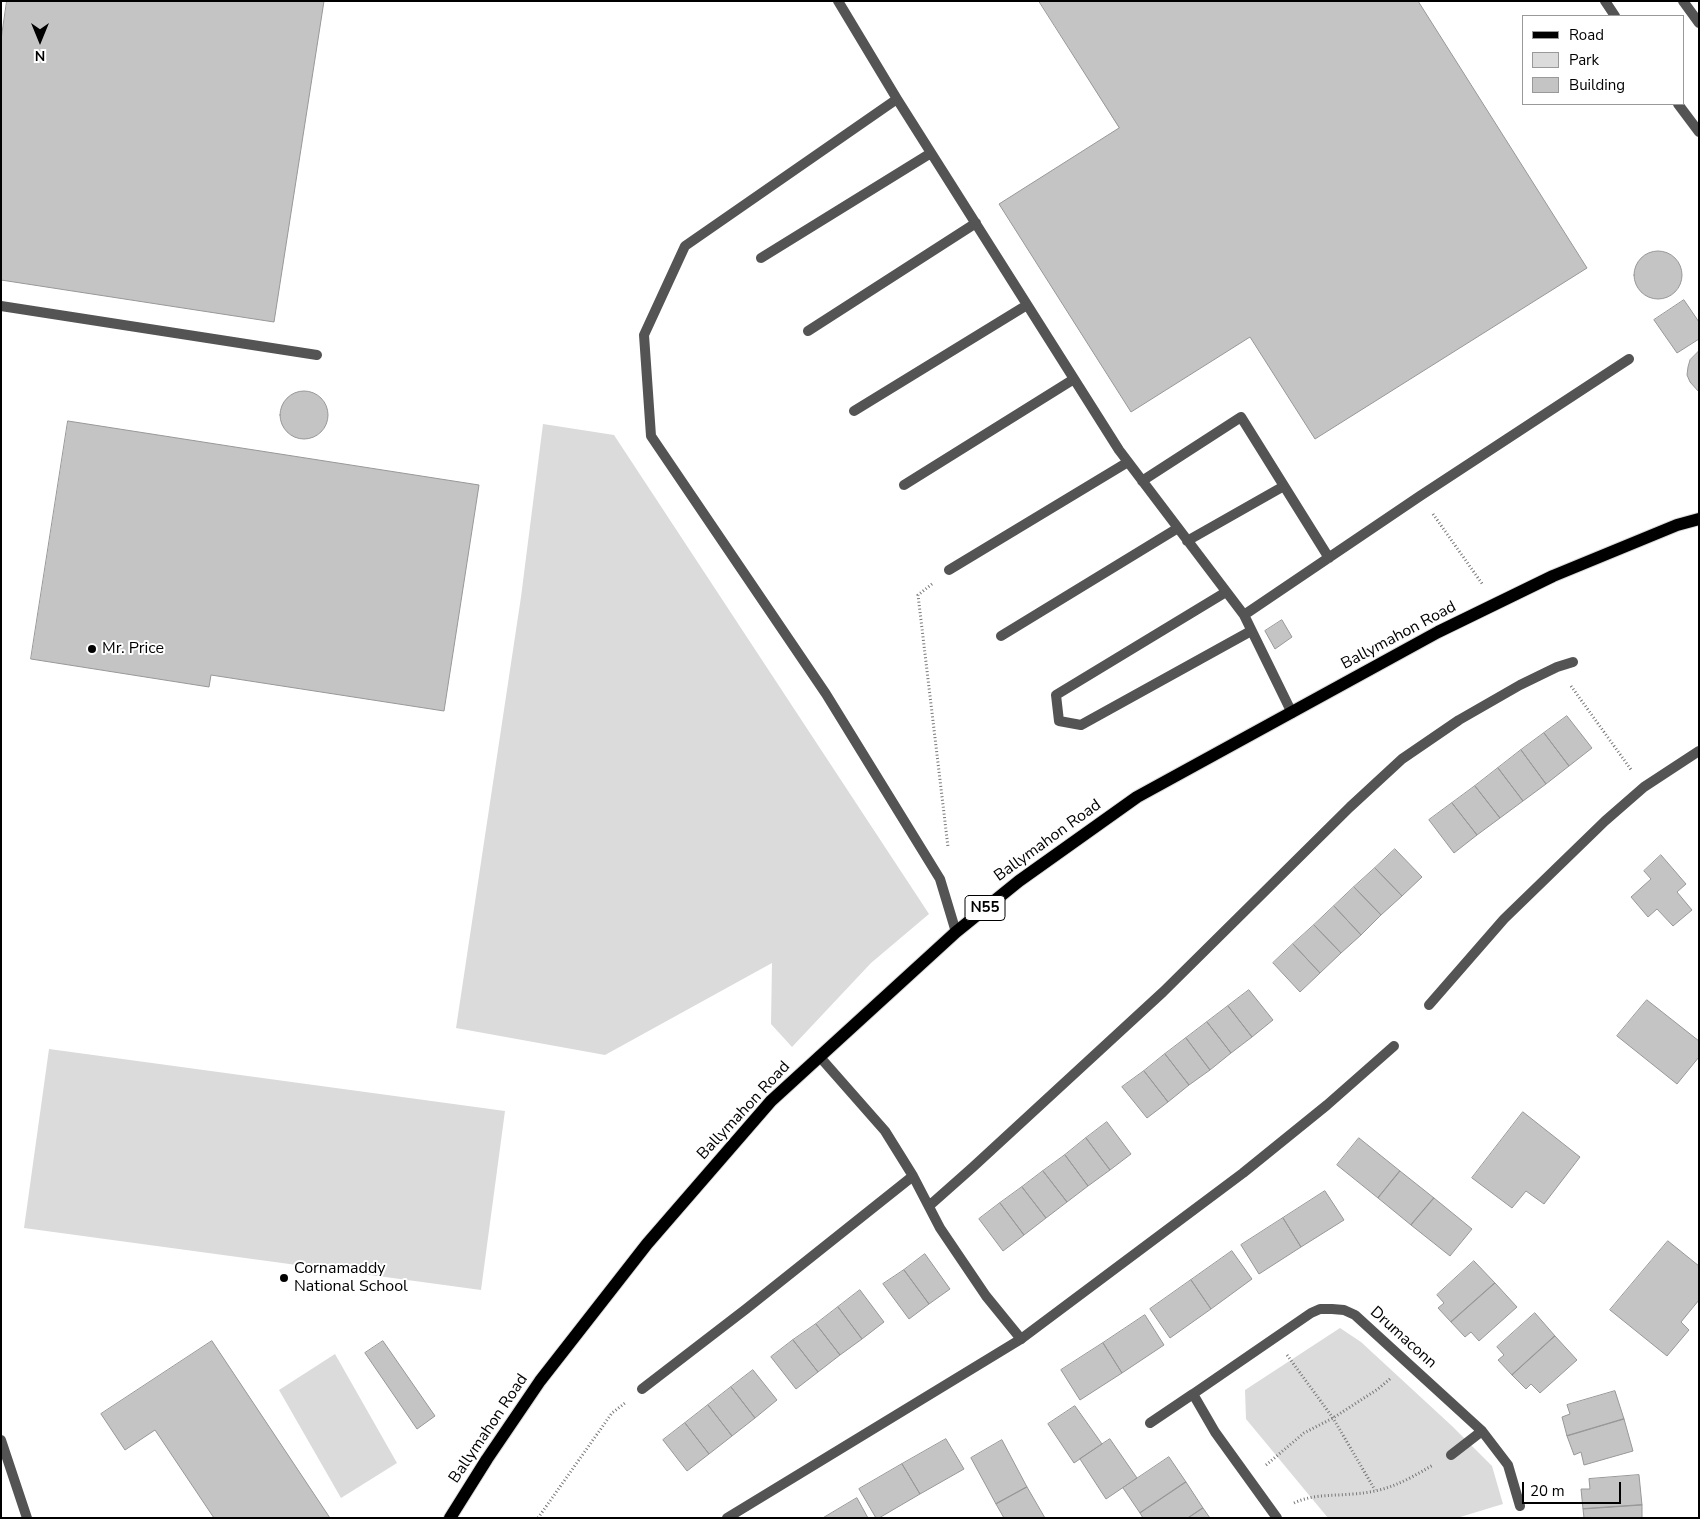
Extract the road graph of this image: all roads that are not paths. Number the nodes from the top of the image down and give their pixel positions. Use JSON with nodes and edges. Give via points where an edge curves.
{"nodes":[{"id":1,"x":838,"y":1,"type":"edge"},
{"id":2,"x":1604,"y":1,"type":"edge"},
{"id":3,"x":1683,"y":1,"type":"edge"},
{"id":4,"x":1614,"y":15,"type":"edge"},
{"id":5,"x":1699,"y":23,"type":"edge"},
{"id":6,"x":897,"y":99,"type":"junction"},
{"id":7,"x":1679,"y":105,"type":"edge"},
{"id":8,"x":1699,"y":132,"type":"edge"},
{"id":9,"x":931,"y":153,"type":"junction"},
{"id":10,"x":976,"y":223,"type":"junction"},
{"id":11,"x":762,"y":258,"type":"dead end"},
{"id":12,"x":1027,"y":305,"type":"junction"},
{"id":13,"x":1,"y":306,"type":"edge"},
{"id":14,"x":808,"y":331,"type":"dead end"},
{"id":15,"x":317,"y":355,"type":"dead end"},
{"id":16,"x":1629,"y":359,"type":"dead end"},
{"id":17,"x":1074,"y":379,"type":"junction"},
{"id":18,"x":854,"y":410,"type":"dead end"},
{"id":19,"x":1128,"y":462,"type":"junction"},
{"id":20,"x":1142,"y":481,"type":"junction"},
{"id":21,"x":904,"y":486,"type":"dead end"},
{"id":22,"x":1284,"y":486,"type":"junction"},
{"id":23,"x":1699,"y":519,"type":"edge"},
{"id":24,"x":1178,"y":528,"type":"junction"},
{"id":25,"x":1187,"y":540,"type":"junction"},
{"id":26,"x":1329,"y":558,"type":"junction"},
{"id":27,"x":949,"y":570,"type":"road end"},
{"id":28,"x":1226,"y":592,"type":"junction"},
{"id":29,"x":1244,"y":615,"type":"junction"},
{"id":30,"x":1251,"y":631,"type":"junction"},
{"id":31,"x":1001,"y":636,"type":"dead end"},
{"id":32,"x":1573,"y":662,"type":"dead end"},
{"id":33,"x":1292,"y":713,"type":"junction"},
{"id":34,"x":1699,"y":751,"type":"edge"},
{"id":35,"x":956,"y":932,"type":"junction"},
{"id":36,"x":1429,"y":1005,"type":"dead end"},
{"id":37,"x":1394,"y":1046,"type":"dead end"},
{"id":38,"x":819,"y":1056,"type":"junction"},
{"id":39,"x":912,"y":1176,"type":"junction"},
{"id":40,"x":929,"y":1206,"type":"junction"},
{"id":41,"x":1021,"y":1339,"type":"junction"},
{"id":42,"x":642,"y":1388,"type":"road end"},
{"id":43,"x":1193,"y":1394,"type":"junction"},
{"id":44,"x":1150,"y":1423,"type":"dead end"},
{"id":45,"x":1482,"y":1431,"type":"junction"},
{"id":46,"x":1,"y":1440,"type":"edge"},
{"id":47,"x":1451,"y":1455,"type":"road end"},
{"id":48,"x":1520,"y":1506,"type":"dead end"},
{"id":49,"x":1275,"y":1515,"type":"edge"},
{"id":50,"x":27,"y":1518,"type":"edge"},
{"id":51,"x":450,"y":1518,"type":"edge"},
{"id":52,"x":727,"y":1518,"type":"edge"}],
"edges":[{"from":1,"to":6,"type":"street"},
{"from":2,"to":4,"type":"street"},
{"from":3,"to":5,"type":"street"},
{"from":6,"to":9,"type":"street"},
{"from":6,"to":35,"type":"street","via":[[686,246],[644,335],[651,436],[826,694],[940,879]]},
{"from":7,"to":8,"type":"street"},
{"from":9,"to":10,"type":"street"},
{"from":9,"to":11,"type":"street"},
{"from":10,"to":12,"type":"street"},
{"from":10,"to":14,"type":"street"},
{"from":12,"to":17,"type":"street"},
{"from":12,"to":18,"type":"street"},
{"from":13,"to":15,"type":"street"},
{"from":16,"to":26,"type":"street"},
{"from":17,"to":19,"type":"street"},
{"from":17,"to":21,"type":"street"},
{"from":19,"to":20,"type":"street"},
{"from":19,"to":27,"type":"street"},
{"from":20,"to":22,"type":"street","via":[[1241,417]]},
{"from":20,"to":24,"type":"street"},
{"from":22,"to":25,"type":"street"},
{"from":22,"to":26,"type":"street"},
{"from":23,"to":33,"type":"main road","name":"Ballymahon Road","number":"N55","via":[[1553,576],[1438,632]]},
{"from":24,"to":25,"type":"street"},
{"from":24,"to":31,"type":"street"},
{"from":25,"to":28,"type":"street"},
{"from":26,"to":29,"type":"street"},
{"from":28,"to":29,"type":"street"},
{"from":28,"to":30,"type":"street","via":[[1056,695],[1059,721],[1081,725]]},
{"from":29,"to":30,"type":"street"},
{"from":30,"to":33,"type":"street"},
{"from":32,"to":40,"type":"street","via":[[1520,685],[1459,720],[1402,759],[1163,992]]},
{"from":33,"to":35,"type":"main road","name":"Ballymahon Road","number":"N55","via":[[1137,797],[1019,880]]},
{"from":34,"to":36,"type":"street","via":[[1644,787],[1605,821],[1504,918]]},
{"from":35,"to":38,"type":"main road","name":"Ballymahon Road","number":"N55"},
{"from":37,"to":41,"type":"street","via":[[1243,1173]]},
{"from":38,"to":39,"type":"street","via":[[884,1131]]},
{"from":38,"to":51,"type":"main road","name":"Ballymahon Road","number":"N55","via":[[771,1101],[647,1244],[540,1381]]},
{"from":39,"to":40,"type":"street"},
{"from":39,"to":42,"type":"street"},
{"from":40,"to":41,"type":"street","via":[[986,1296]]},
{"from":41,"to":52,"type":"street"},
{"from":43,"to":44,"type":"street","name":"Drumaconn"},
{"from":43,"to":45,"type":"street","name":"Drumaconn","via":[[1311,1312],[1344,1310],[1355,1315]]},
{"from":43,"to":49,"type":"street","via":[[1215,1432]]},
{"from":45,"to":47,"type":"street"},
{"from":45,"to":48,"type":"street","name":"Drumaconn","via":[[1508,1465]]},
{"from":46,"to":50,"type":"street"}]}
